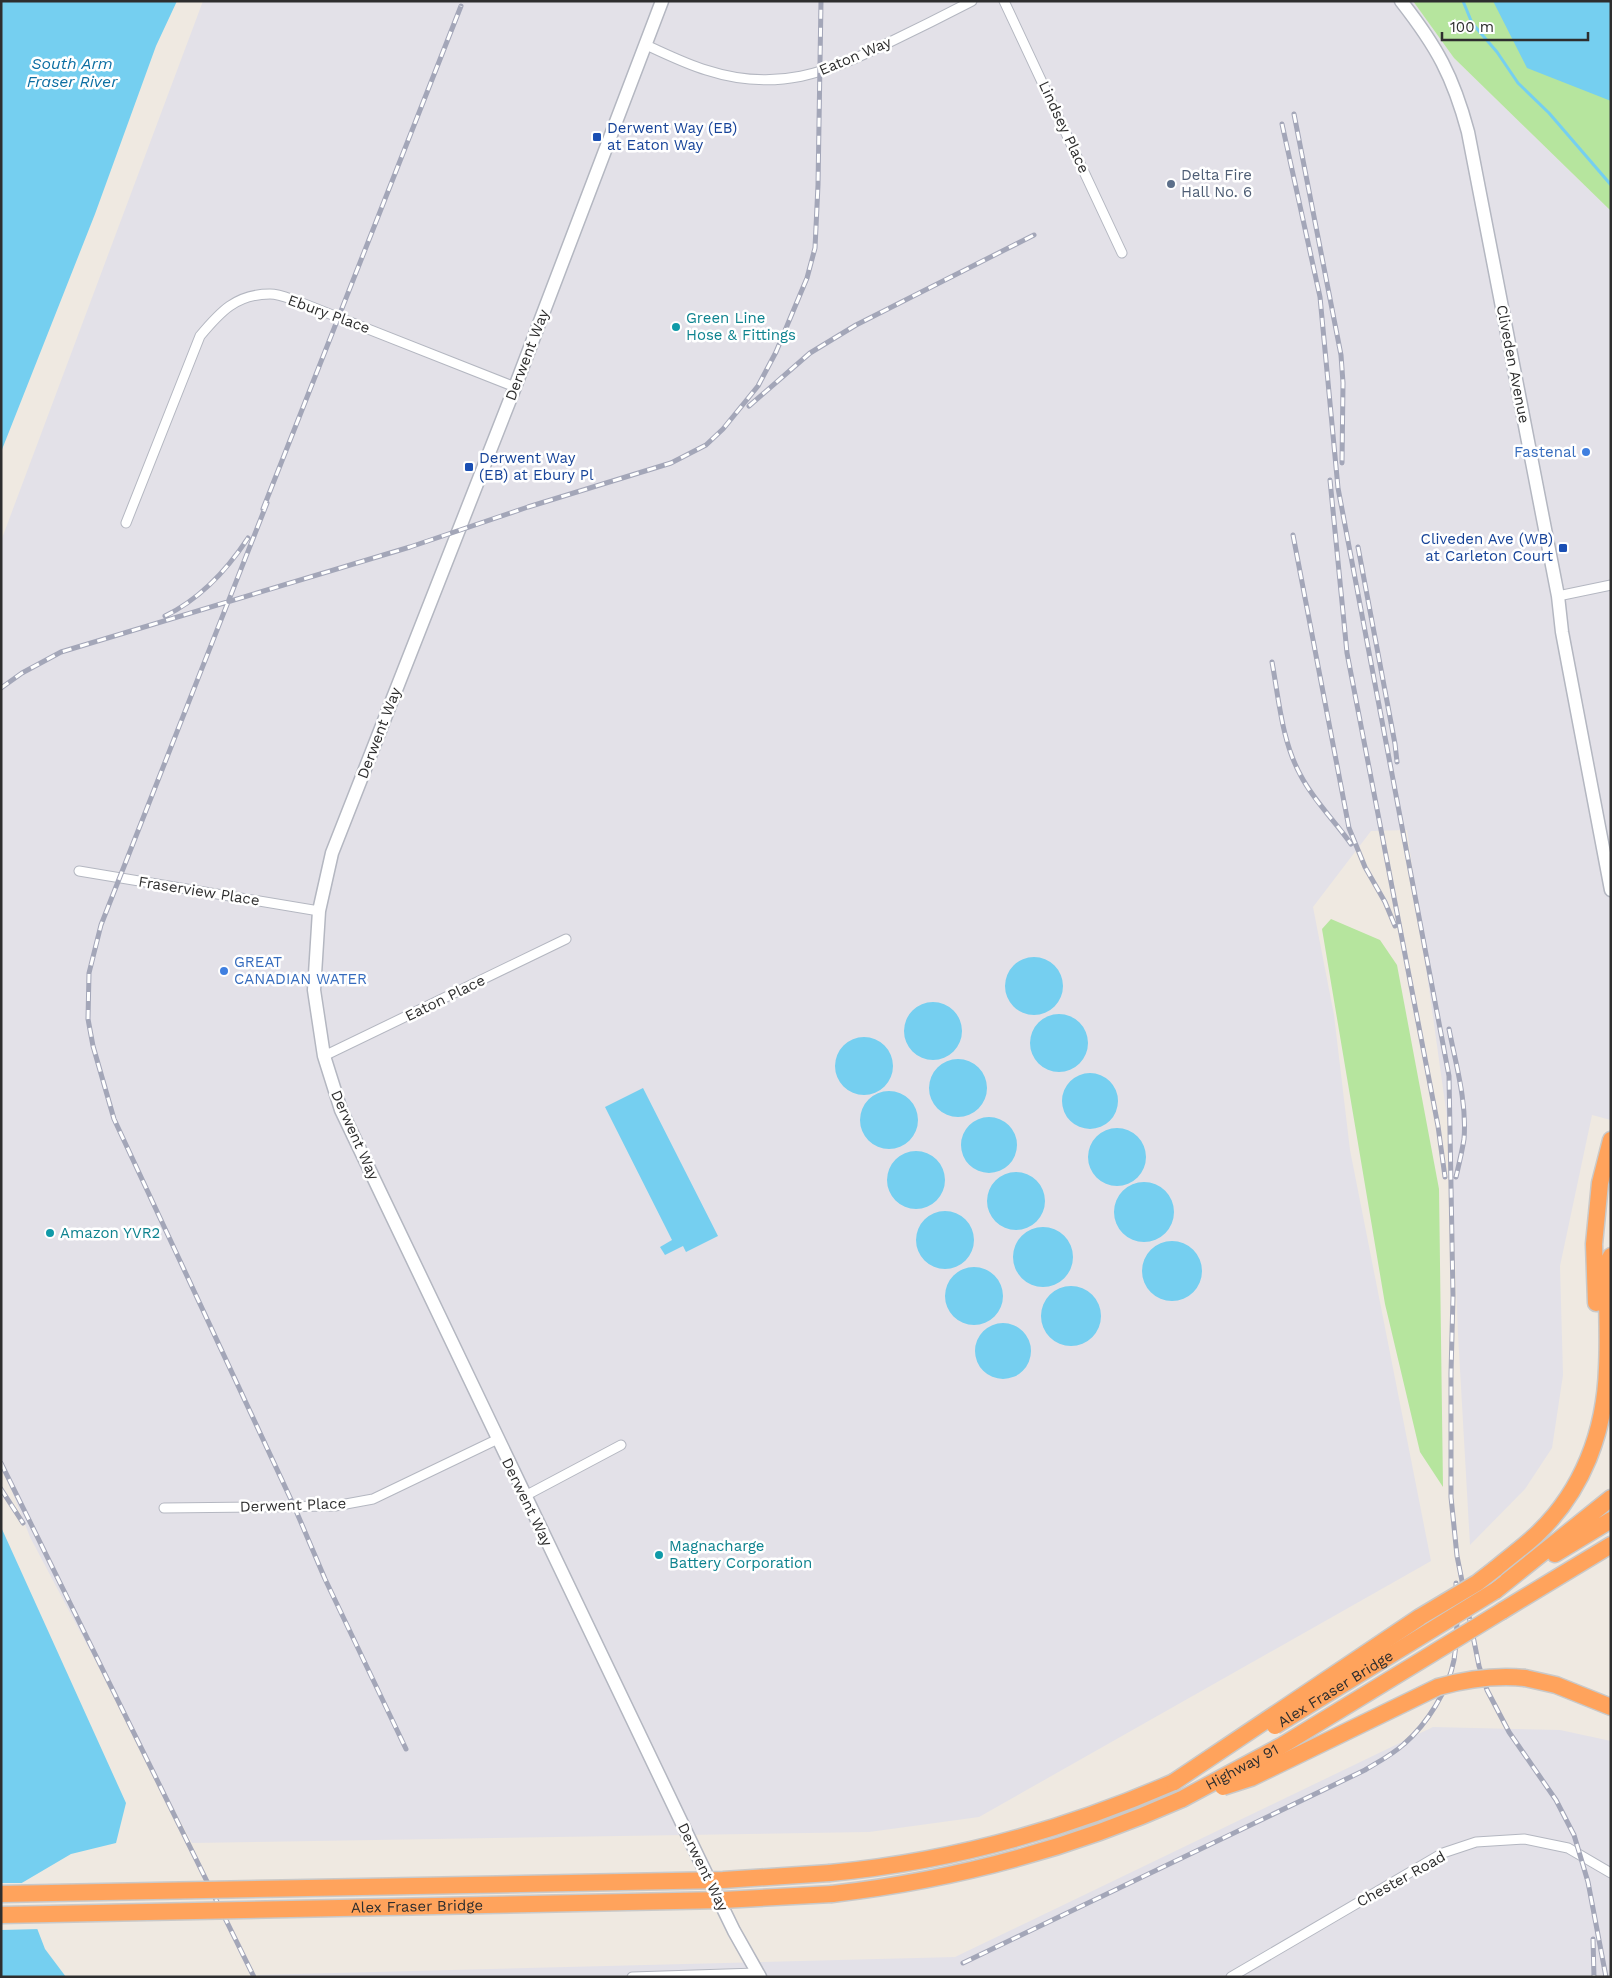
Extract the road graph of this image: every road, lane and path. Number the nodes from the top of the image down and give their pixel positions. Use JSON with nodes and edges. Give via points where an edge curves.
{"nodes":[{"id":1,"x":662,"y":1,"type":"edge"},
{"id":2,"x":972,"y":1,"type":"edge"},
{"id":3,"x":1004,"y":1,"type":"edge"},
{"id":4,"x":1401,"y":1,"type":"edge"},
{"id":5,"x":646,"y":45,"type":"junction"},
{"id":6,"x":1122,"y":253,"type":"dead end"},
{"id":7,"x":515,"y":387,"type":"junction"},
{"id":8,"x":126,"y":523,"type":"dead end"},
{"id":9,"x":1611,"y":585,"type":"edge"},
{"id":10,"x":1558,"y":596,"type":"junction"},
{"id":11,"x":79,"y":871,"type":"dead end"},
{"id":12,"x":1611,"y":890,"type":"edge"},
{"id":13,"x":319,"y":911,"type":"junction"},
{"id":14,"x":566,"y":940,"type":"dead end"},
{"id":15,"x":324,"y":1056,"type":"junction"},
{"id":16,"x":1611,"y":1140,"type":"edge"},
{"id":17,"x":1611,"y":1256,"type":"edge"},
{"id":18,"x":498,"y":1439,"type":"junction"},
{"id":19,"x":1594,"y":1443,"type":"junction"},
{"id":20,"x":621,"y":1445,"type":"dead end"},
{"id":21,"x":524,"y":1496,"type":"junction"},
{"id":22,"x":1611,"y":1498,"type":"edge"},
{"id":23,"x":164,"y":1508,"type":"dead end"},
{"id":24,"x":1611,"y":1520,"type":"edge"},
{"id":25,"x":1611,"y":1545,"type":"edge"},
{"id":26,"x":1495,"y":1591,"type":"junction"},
{"id":27,"x":1611,"y":1707,"type":"edge"},
{"id":28,"x":1174,"y":1782,"type":"junction"},
{"id":29,"x":1182,"y":1799,"type":"junction"},
{"id":30,"x":1611,"y":1873,"type":"edge"},
{"id":31,"x":1,"y":1894,"type":"edge"},
{"id":32,"x":832,"y":1894,"type":"joint"},
{"id":33,"x":1,"y":1915,"type":"edge"},
{"id":34,"x":758,"y":1975,"type":"edge"},
{"id":35,"x":632,"y":1977,"type":"edge"},
{"id":36,"x":1232,"y":1977,"type":"edge"}],
"edges":[{"from":1,"to":5,"type":"street","name":"Derwent Way"},
{"from":2,"to":5,"type":"street","name":"Eaton Way","via":[[846,63],[795,78],[738,77],[707,70]]},
{"from":3,"to":6,"type":"street","name":"Lindsey Place"},
{"from":4,"to":10,"type":"street","name":"Cliveden Avenue","via":[[1438,52],[1463,115]]},
{"from":5,"to":7,"type":"street","name":"Derwent Way"},
{"from":7,"to":8,"type":"street","name":"Ebury Place","via":[[297,300],[271,294],[245,297],[220,312],[200,336]]},
{"from":7,"to":13,"type":"street","name":"Derwent Way","via":[[332,853]]},
{"from":9,"to":10,"type":"street"},
{"from":10,"to":12,"type":"street","name":"Cliveden Avenue"},
{"from":11,"to":13,"type":"street","name":"Fraserview Place"},
{"from":13,"to":15,"type":"street","name":"Derwent Way","via":[[314,990]]},
{"from":14,"to":15,"type":"street","name":"Eaton Place"},
{"from":15,"to":18,"type":"street","name":"Derwent Way","via":[[341,1110]]},
{"from":16,"to":19,"type":"highway","via":[[1600,1183],[1594,1244],[1598,1365]]},
{"from":17,"to":19,"type":"highway","via":[[1607,1265],[1608,1367],[1604,1410]]},
{"from":18,"to":21,"type":"street","name":"Derwent Way"},
{"from":18,"to":23,"type":"street","name":"Derwent Place","via":[[373,1499],[335,1506]]},
{"from":19,"to":28,"type":"highway","bridge":true,"via":[[1586,1466],[1566,1500],[1537,1534],[1494,1569]]},
{"from":20,"to":21,"type":"street"},
{"from":21,"to":34,"type":"street","name":"Derwent Way"},
{"from":22,"to":26,"type":"highway"},
{"from":24,"to":26,"type":"highway"},
{"from":25,"to":29,"type":"highway","name":"Highway 91","bridge":true,"via":[[1281,1746]]},
{"from":26,"to":28,"type":"highway","name":"Alex Fraser Bridge","bridge":true,"via":[[1271,1729]]},
{"from":27,"to":29,"type":"highway","bridge":true,"via":[[1556,1685],[1526,1678],[1485,1677],[1438,1688],[1251,1778]]},
{"from":28,"to":31,"type":"highway","name":"Alex Fraser Bridge","bridge":true,"via":[[1092,1815],[1006,1842],[900,1865],[830,1874],[723,1880]]},
{"from":29,"to":32,"type":"highway","name":"Highway 91","via":[[1089,1837],[1010,1861],[904,1885]]},
{"from":30,"to":36,"type":"street","name":"Chester Road","via":[[1568,1848],[1524,1839],[1476,1842],[1443,1853]]},
{"from":32,"to":33,"type":"highway","name":"Alex Fraser Bridge","bridge":true,"via":[[723,1900]]},
{"from":34,"to":35,"type":"street"}]}
